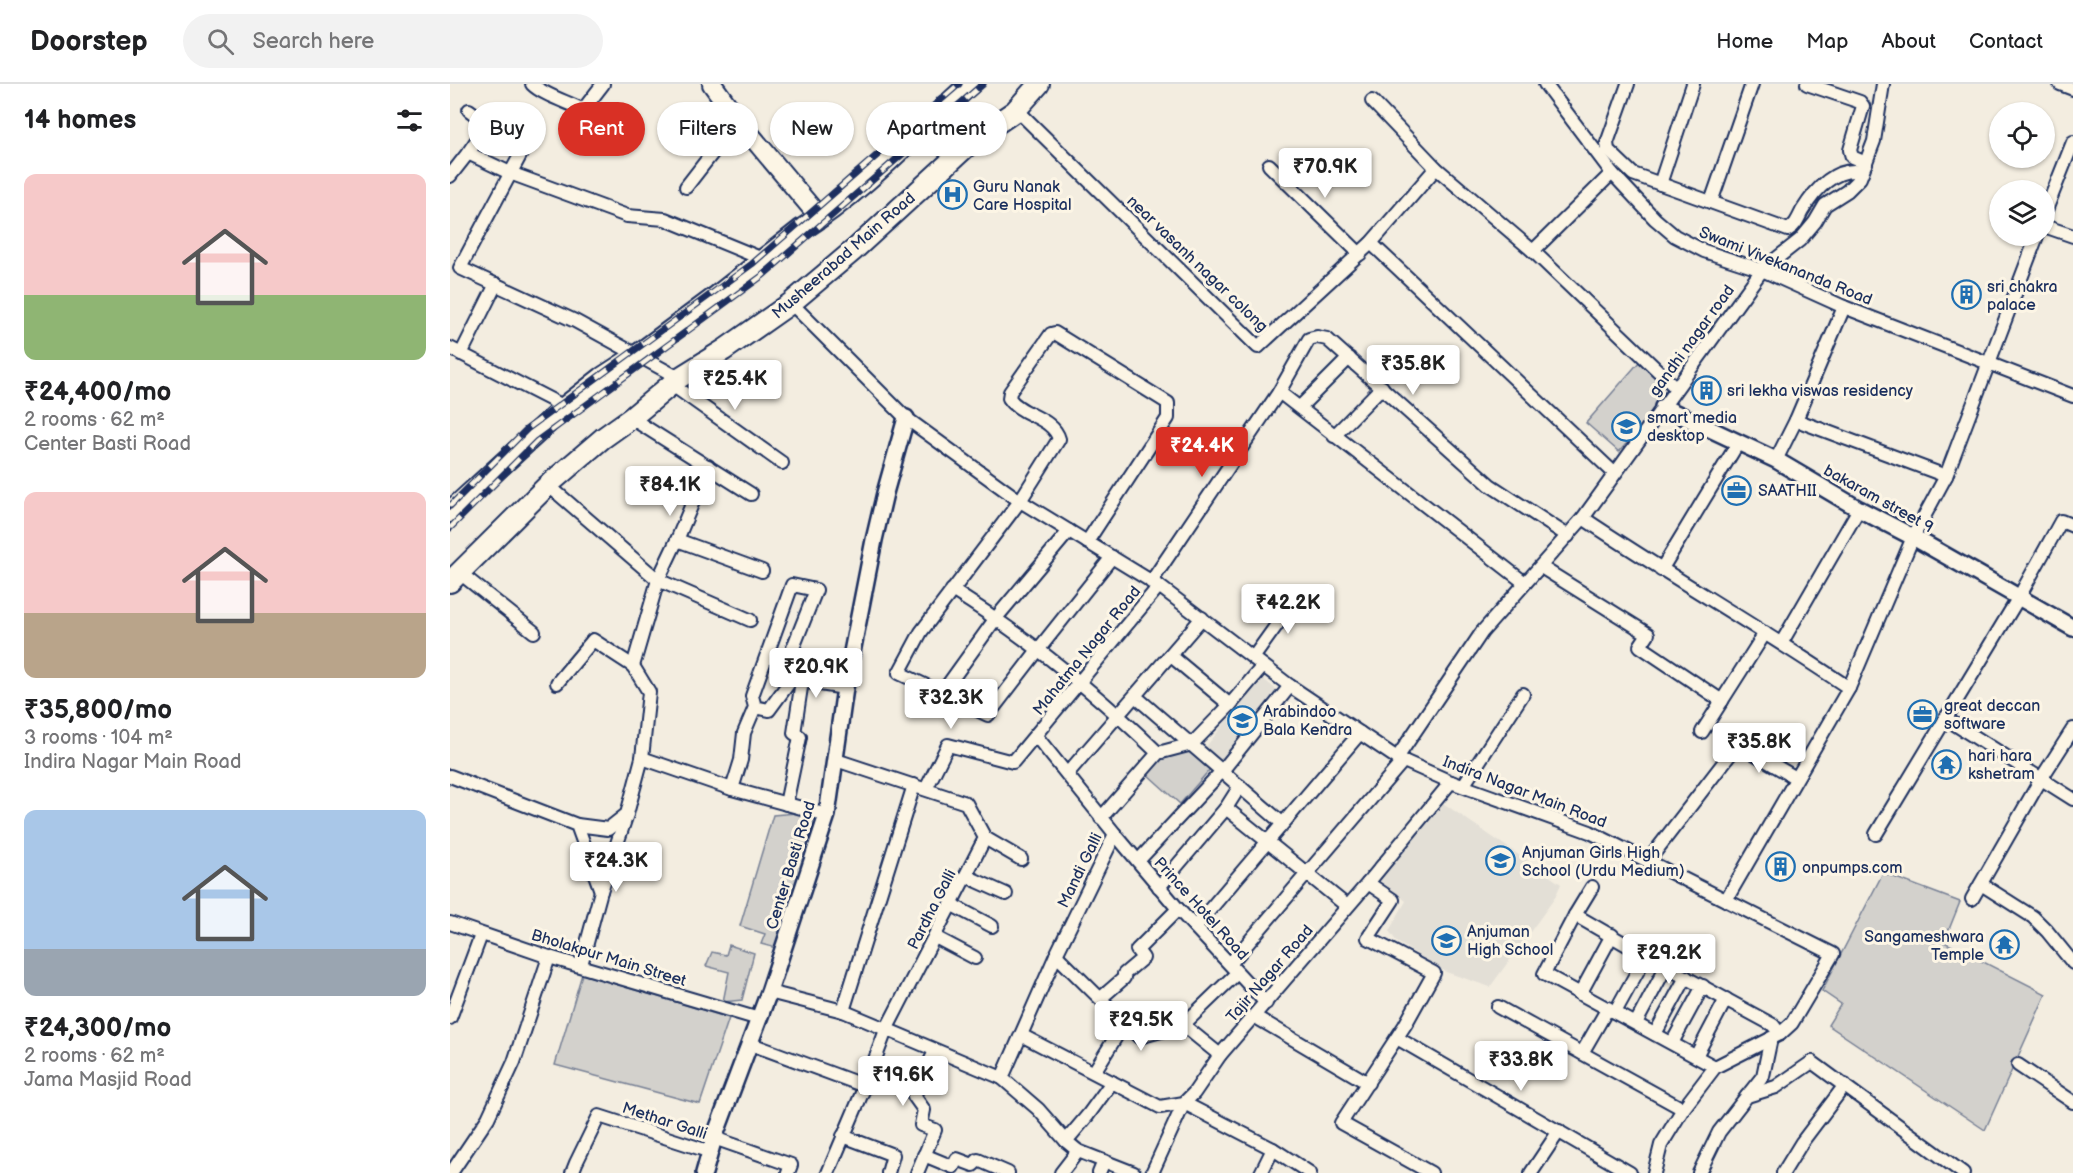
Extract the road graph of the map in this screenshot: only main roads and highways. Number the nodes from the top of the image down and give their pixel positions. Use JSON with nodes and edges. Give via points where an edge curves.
{"nodes":[{"id":1,"x":712,"y":84,"type":"edge"},
{"id":2,"x":970,"y":84,"type":"edge"},
{"id":3,"x":1039,"y":84,"type":"edge"},
{"id":4,"x":949,"y":102,"type":"edge"},
{"id":5,"x":1007,"y":115,"type":"edge"},
{"id":6,"x":892,"y":156,"type":"edge"},
{"id":7,"x":956,"y":156,"type":"edge"},
{"id":8,"x":820,"y":218,"type":"junction"},
{"id":9,"x":450,"y":512,"type":"edge"},
{"id":10,"x":455,"y":578,"type":"edge"}],
"edges":[{"from":1,"to":8,"type":"main road"},
{"from":2,"to":4,"type":"main road"},
{"from":3,"to":5,"type":"main road","name":"Musheerabad Main Road"},
{"from":6,"to":8,"type":"main road"},
{"from":7,"to":10,"type":"main road","name":"Musheerabad Main Road","via":[[791,303],[675,381],[603,438],[548,485]]},
{"from":8,"to":9,"type":"main road","via":[[565,407]]}]}
